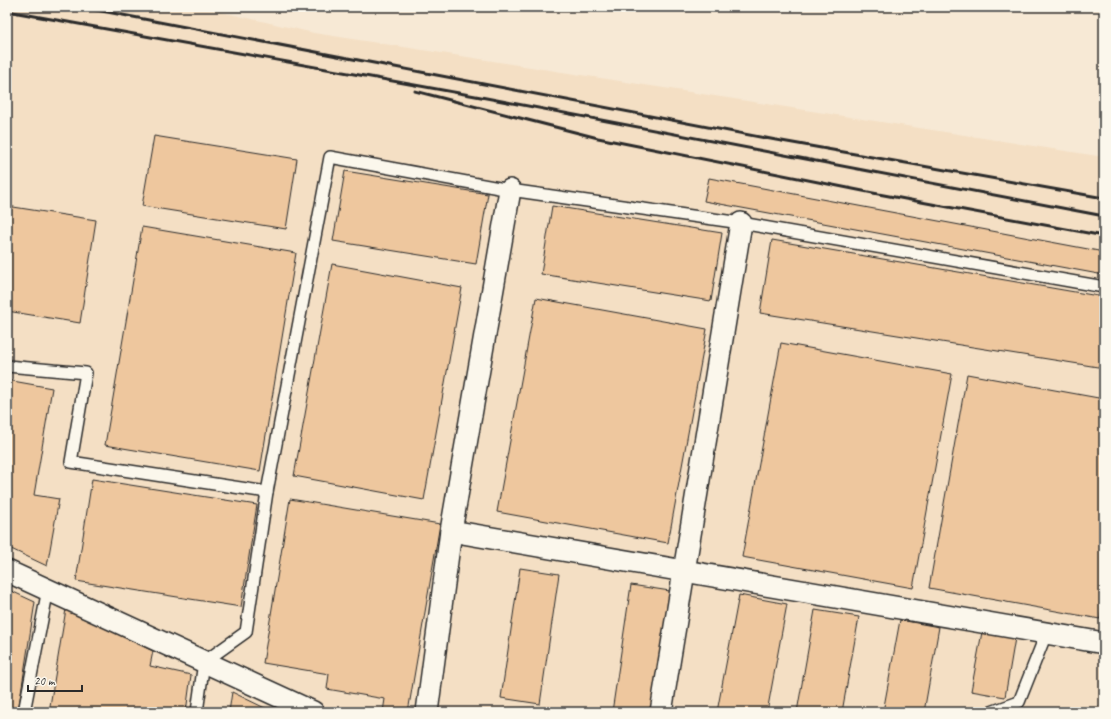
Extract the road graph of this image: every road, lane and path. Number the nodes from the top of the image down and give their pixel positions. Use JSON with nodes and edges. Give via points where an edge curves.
{"nodes":[{"id":1,"x":510,"y":190,"type":"junction"},
{"id":2,"x":741,"y":223,"type":"junction"},
{"id":3,"x":1104,"y":287,"type":"edge"},
{"id":4,"x":7,"y":366,"type":"edge"},
{"id":5,"x":267,"y":492,"type":"junction"},
{"id":6,"x":451,"y":531,"type":"junction"},
{"id":7,"x":7,"y":571,"type":"edge"},
{"id":8,"x":684,"y":571,"type":"junction"},
{"id":9,"x":48,"y":590,"type":"junction"},
{"id":10,"x":1046,"y":634,"type":"junction"},
{"id":11,"x":1104,"y":643,"type":"edge"},
{"id":12,"x":204,"y":662,"type":"junction"},
{"id":13,"x":24,"y":712,"type":"edge"},
{"id":14,"x":197,"y":712,"type":"edge"},
{"id":15,"x":313,"y":712,"type":"edge"},
{"id":16,"x":427,"y":712,"type":"edge"},
{"id":17,"x":662,"y":712,"type":"edge"},
{"id":18,"x":991,"y":712,"type":"edge"}],
"edges":[{"from":1,"to":2,"type":"lane"},
{"from":1,"to":5,"type":"lane","via":[[330,157]]},
{"from":1,"to":6,"type":"street"},
{"from":2,"to":3,"type":"lane"},
{"from":2,"to":8,"type":"street"},
{"from":4,"to":5,"type":"lane","via":[[86,373],[71,462]]},
{"from":5,"to":12,"type":"lane","via":[[246,632]]},
{"from":6,"to":8,"type":"street"},
{"from":6,"to":16,"type":"street"},
{"from":7,"to":9,"type":"street"},
{"from":8,"to":10,"type":"street"},
{"from":8,"to":17,"type":"street"},
{"from":9,"to":12,"type":"street"},
{"from":9,"to":13,"type":"lane"},
{"from":10,"to":11,"type":"street"},
{"from":10,"to":18,"type":"lane","via":[[1019,702]]},
{"from":12,"to":14,"type":"lane"},
{"from":12,"to":15,"type":"street"}]}
